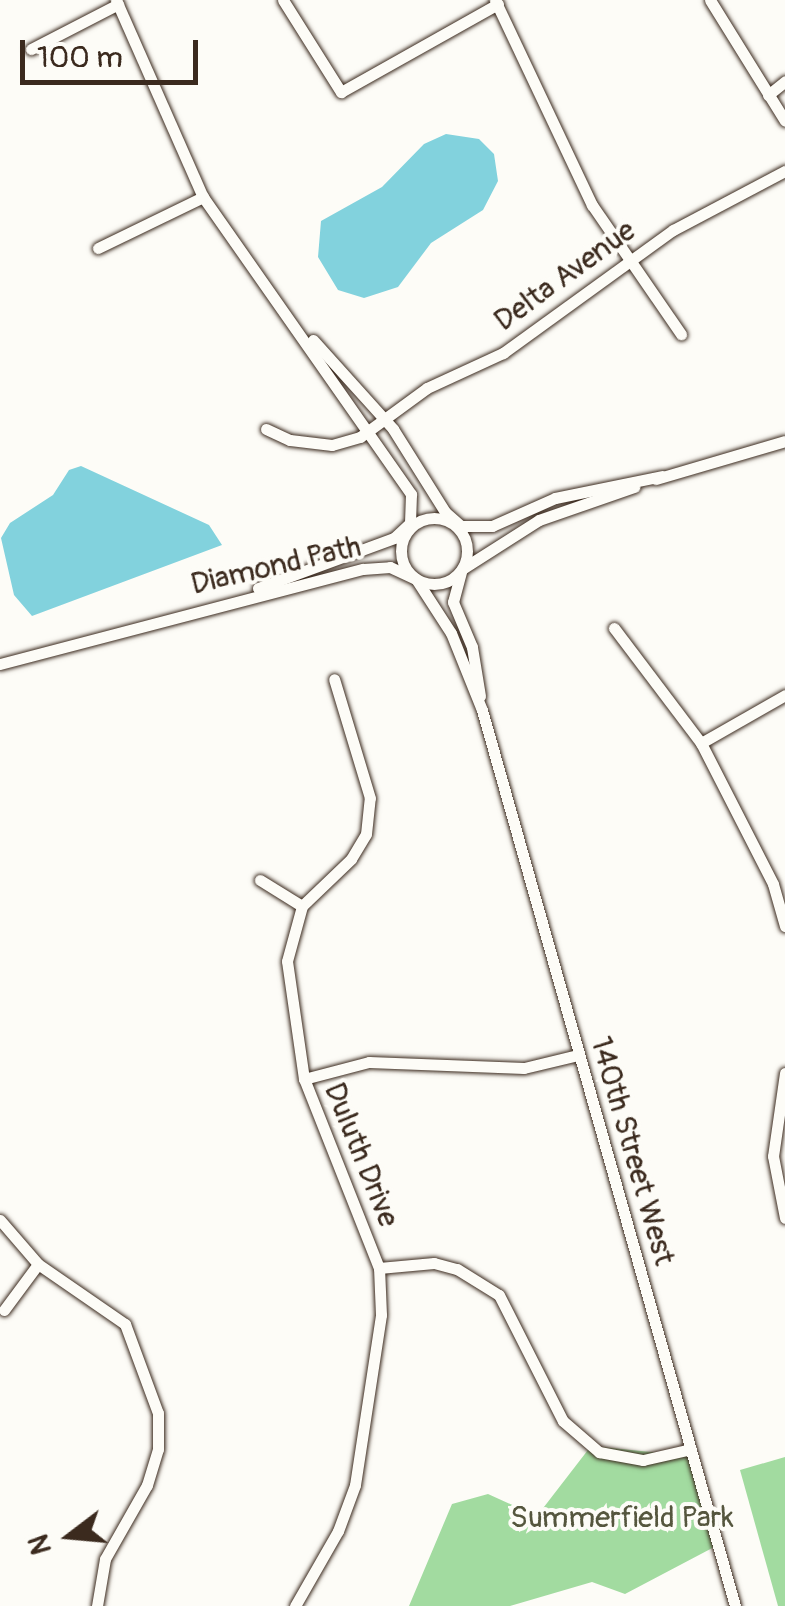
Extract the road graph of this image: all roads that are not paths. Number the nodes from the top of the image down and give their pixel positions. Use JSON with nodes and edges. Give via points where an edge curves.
{"nodes":[{"id":1,"x":283,"y":0,"type":"edge"},
{"id":2,"x":710,"y":0,"type":"edge"},
{"id":3,"x":117,"y":2,"type":"edge"},
{"id":4,"x":496,"y":2,"type":"edge"},
{"id":5,"x":31,"y":50,"type":"dead end"},
{"id":6,"x":785,"y":82,"type":"edge"},
{"id":7,"x":768,"y":95,"type":"junction"},
{"id":8,"x":785,"y":121,"type":"edge"},
{"id":9,"x":785,"y":171,"type":"edge"},
{"id":10,"x":203,"y":196,"type":"junction"},
{"id":11,"x":98,"y":248,"type":"dead end"},
{"id":12,"x":628,"y":261,"type":"junction"},
{"id":13,"x":277,"y":300,"type":"junction"},
{"id":14,"x":681,"y":334,"type":"dead end"},
{"id":15,"x":377,"y":426,"type":"junction"},
{"id":16,"x":266,"y":429,"type":"dead end"},
{"id":17,"x":785,"y":441,"type":"edge"},
{"id":18,"x":662,"y":476,"type":"junction"},
{"id":19,"x":453,"y":522,"type":"junction"},
{"id":20,"x":406,"y":530,"type":"junction"},
{"id":21,"x":462,"y":569,"type":"junction"},
{"id":22,"x":416,"y":579,"type":"junction"},
{"id":23,"x":146,"y":623,"type":"junction"},
{"id":24,"x":614,"y":628,"type":"dead end"},
{"id":25,"x":0,"y":664,"type":"edge"},
{"id":26,"x":334,"y":679,"type":"dead end"},
{"id":27,"x":785,"y":695,"type":"edge"},
{"id":28,"x":482,"y":710,"type":"junction"},
{"id":29,"x":702,"y":743,"type":"junction"},
{"id":30,"x":260,"y":880,"type":"dead end"},
{"id":31,"x":302,"y":906,"type":"junction"},
{"id":32,"x":785,"y":926,"type":"edge"},
{"id":33,"x":578,"y":1055,"type":"junction"},
{"id":34,"x":785,"y":1073,"type":"edge"},
{"id":35,"x":304,"y":1079,"type":"junction"},
{"id":36,"x":785,"y":1218,"type":"edge"},
{"id":37,"x":0,"y":1220,"type":"edge"},
{"id":38,"x":38,"y":1264,"type":"junction"},
{"id":39,"x":379,"y":1268,"type":"junction"},
{"id":40,"x":4,"y":1310,"type":"dead end"},
{"id":41,"x":691,"y":1449,"type":"junction"},
{"id":42,"x":97,"y":1606,"type":"edge"},
{"id":43,"x":295,"y":1606,"type":"edge"},
{"id":44,"x":735,"y":1606,"type":"edge"}],
"edges":[{"from":1,"to":4,"type":"street","via":[[340,92]]},
{"from":2,"to":7,"type":"street"},
{"from":3,"to":5,"type":"street"},
{"from":3,"to":10,"type":"street"},
{"from":4,"to":12,"type":"street","via":[[592,205]]},
{"from":6,"to":7,"type":"street"},
{"from":7,"to":8,"type":"street"},
{"from":9,"to":12,"type":"street","name":"Delta Avenue"},
{"from":10,"to":11,"type":"street"},
{"from":10,"to":13,"type":"street"},
{"from":12,"to":14,"type":"street"},
{"from":12,"to":15,"type":"street","name":"Delta Avenue","via":[[502,353],[427,388]]},
{"from":13,"to":15,"type":"street"},
{"from":13,"to":15,"type":"street"},
{"from":15,"to":16,"type":"street","via":[[332,446]]},
{"from":15,"to":19,"type":"street"},
{"from":15,"to":20,"type":"street","via":[[412,494]]},
{"from":17,"to":18,"type":"street","name":"Diamond Path"},
{"from":18,"to":19,"type":"street","name":"Diamond Path","via":[[555,498],[492,526]]},
{"from":18,"to":21,"type":"street","name":"Diamond Path","via":[[539,520]]},
{"from":19,"to":20,"type":"street","name":"Diamond Path","via":[[435,518]]},
{"from":19,"to":21,"type":"street","via":[[467,544]]},
{"from":20,"to":22,"type":"street","name":"Diamond Path","via":[[402,558]]},
{"from":20,"to":23,"type":"street","name":"Diamond Path","via":[[352,558]]},
{"from":21,"to":22,"type":"street","name":"Diamond Path","via":[[439,584]]},
{"from":21,"to":28,"type":"street","name":"140th Street West","via":[[454,602],[472,647]]},
{"from":22,"to":23,"type":"street","name":"Diamond Path","via":[[390,567],[363,569]]},
{"from":22,"to":28,"type":"street","name":"140th Street West","via":[[451,633]]},
{"from":23,"to":25,"type":"street","name":"Diamond Path"},
{"from":24,"to":29,"type":"street"},
{"from":26,"to":31,"type":"street","via":[[370,798],[366,834],[351,859]]},
{"from":27,"to":29,"type":"street"},
{"from":28,"to":33,"type":"street","name":"140th Street West"},
{"from":29,"to":32,"type":"street","via":[[773,884]]},
{"from":30,"to":31,"type":"street"},
{"from":31,"to":35,"type":"street","name":"Duluth Drive","via":[[287,961]]},
{"from":33,"to":35,"type":"street","via":[[524,1068],[368,1062]]},
{"from":33,"to":41,"type":"street","name":"140th Street West"},
{"from":34,"to":36,"type":"street","via":[[774,1156]]},
{"from":35,"to":39,"type":"street","name":"Duluth Drive"},
{"from":37,"to":38,"type":"street"},
{"from":38,"to":40,"type":"street"},
{"from":38,"to":42,"type":"street","via":[[125,1324],[158,1412],[153,1467],[106,1559]]},
{"from":39,"to":41,"type":"street","via":[[458,1268],[499,1295],[563,1421],[599,1452],[643,1460]]},
{"from":39,"to":43,"type":"street","name":"Duluth Drive","via":[[382,1314],[355,1484],[338,1531]]},
{"from":41,"to":44,"type":"street","name":"140th Street West"}]}
